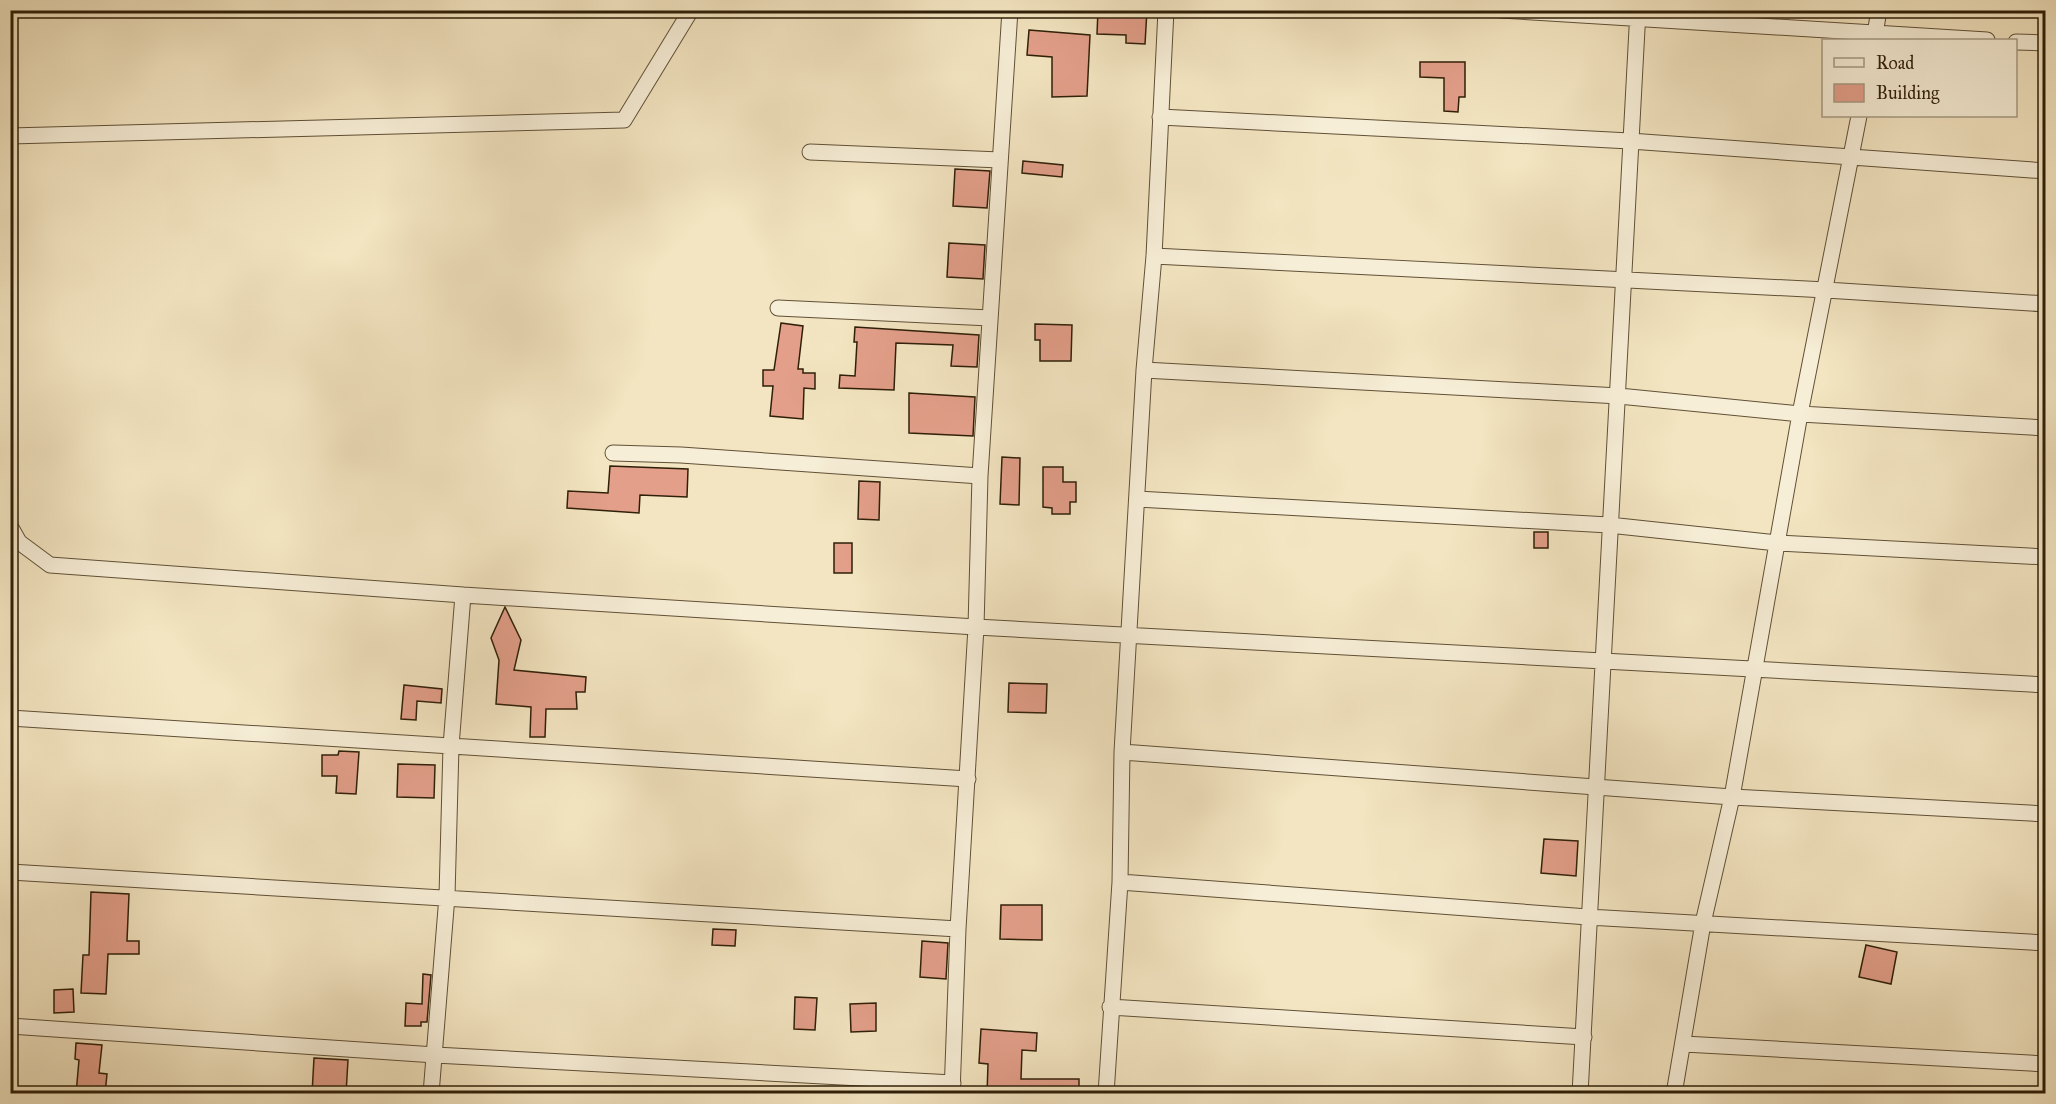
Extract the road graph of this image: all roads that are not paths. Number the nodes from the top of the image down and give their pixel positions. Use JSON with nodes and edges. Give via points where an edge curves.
{"nodes":[{"id":1,"x":691,"y":10,"type":"edge"},
{"id":2,"x":1010,"y":10,"type":"edge"},
{"id":3,"x":1166,"y":10,"type":"edge"},
{"id":4,"x":1501,"y":10,"type":"edge"},
{"id":5,"x":1879,"y":10,"type":"edge"},
{"id":6,"x":1637,"y":15,"type":"edge"},
{"id":7,"x":1874,"y":38,"type":"edge"},
{"id":8,"x":1930,"y":39,"type":"edge"},
{"id":9,"x":2017,"y":42,"type":"edge"},
{"id":10,"x":2046,"y":43,"type":"edge"},
{"id":11,"x":1160,"y":117,"type":"junction"},
{"id":12,"x":1859,"y":117,"type":"edge"},
{"id":13,"x":10,"y":136,"type":"edge"},
{"id":14,"x":1630,"y":141,"type":"junction"},
{"id":15,"x":810,"y":152,"type":"dead end"},
{"id":16,"x":1850,"y":159,"type":"junction"},
{"id":17,"x":1000,"y":160,"type":"junction"},
{"id":18,"x":2046,"y":171,"type":"edge"},
{"id":19,"x":1154,"y":256,"type":"junction"},
{"id":20,"x":1624,"y":279,"type":"junction"},
{"id":21,"x":1826,"y":290,"type":"junction"},
{"id":22,"x":2046,"y":304,"type":"edge"},
{"id":23,"x":778,"y":308,"type":"dead end"},
{"id":24,"x":990,"y":318,"type":"junction"},
{"id":25,"x":1144,"y":370,"type":"junction"},
{"id":26,"x":1619,"y":396,"type":"junction"},
{"id":27,"x":1800,"y":414,"type":"junction"},
{"id":28,"x":2046,"y":428,"type":"edge"},
{"id":29,"x":613,"y":453,"type":"dead end"},
{"id":30,"x":980,"y":476,"type":"junction"},
{"id":31,"x":1137,"y":500,"type":"junction"},
{"id":32,"x":1609,"y":525,"type":"junction"},
{"id":33,"x":10,"y":526,"type":"edge"},
{"id":34,"x":1777,"y":543,"type":"junction"},
{"id":35,"x":2046,"y":557,"type":"edge"},
{"id":36,"x":463,"y":595,"type":"junction"},
{"id":37,"x":975,"y":627,"type":"junction"},
{"id":38,"x":1129,"y":634,"type":"junction"},
{"id":39,"x":1602,"y":662,"type":"junction"},
{"id":40,"x":1753,"y":667,"type":"junction"},
{"id":41,"x":2046,"y":685,"type":"edge"},
{"id":42,"x":10,"y":718,"type":"edge"},
{"id":43,"x":452,"y":746,"type":"junction"},
{"id":44,"x":1122,"y":752,"type":"junction"},
{"id":45,"x":968,"y":779,"type":"junction"},
{"id":46,"x":1595,"y":785,"type":"junction"},
{"id":47,"x":1732,"y":797,"type":"junction"},
{"id":48,"x":2046,"y":814,"type":"edge"},
{"id":49,"x":10,"y":872,"type":"edge"},
{"id":50,"x":1120,"y":882,"type":"junction"},
{"id":51,"x":447,"y":896,"type":"junction"},
{"id":52,"x":1588,"y":917,"type":"junction"},
{"id":53,"x":1703,"y":923,"type":"junction"},
{"id":54,"x":958,"y":929,"type":"junction"},
{"id":55,"x":2046,"y":943,"type":"edge"},
{"id":56,"x":1110,"y":1007,"type":"junction"},
{"id":57,"x":10,"y":1026,"type":"edge"},
{"id":58,"x":1584,"y":1037,"type":"junction"},
{"id":59,"x":1684,"y":1044,"type":"junction"},
{"id":60,"x":435,"y":1055,"type":"junction"},
{"id":61,"x":2046,"y":1064,"type":"edge"},
{"id":62,"x":952,"y":1088,"type":"edge"},
{"id":63,"x":431,"y":1094,"type":"edge"},
{"id":64,"x":1106,"y":1094,"type":"edge"},
{"id":65,"x":1580,"y":1094,"type":"edge"},
{"id":66,"x":1674,"y":1094,"type":"edge"}],
"edges":[{"from":1,"to":13,"type":"street","via":[[624,120]]},
{"from":2,"to":17,"type":"street"},
{"from":3,"to":11,"type":"street"},
{"from":4,"to":6,"type":"street"},
{"from":5,"to":7,"type":"street"},
{"from":6,"to":7,"type":"street"},
{"from":6,"to":14,"type":"street"},
{"from":7,"to":8,"type":"street"},
{"from":9,"to":10,"type":"street"},
{"from":11,"to":14,"type":"street"},
{"from":11,"to":19,"type":"street"},
{"from":12,"to":16,"type":"street"},
{"from":14,"to":16,"type":"street"},
{"from":14,"to":20,"type":"street"},
{"from":15,"to":17,"type":"street"},
{"from":16,"to":18,"type":"street"},
{"from":16,"to":21,"type":"street"},
{"from":17,"to":24,"type":"street"},
{"from":19,"to":20,"type":"street"},
{"from":19,"to":25,"type":"street"},
{"from":20,"to":21,"type":"street"},
{"from":20,"to":26,"type":"street"},
{"from":21,"to":22,"type":"street"},
{"from":21,"to":27,"type":"street"},
{"from":23,"to":24,"type":"street"},
{"from":24,"to":30,"type":"street"},
{"from":25,"to":26,"type":"street"},
{"from":25,"to":31,"type":"street"},
{"from":26,"to":27,"type":"street"},
{"from":26,"to":32,"type":"street"},
{"from":27,"to":28,"type":"street"},
{"from":27,"to":34,"type":"street"},
{"from":29,"to":30,"type":"street"},
{"from":30,"to":37,"type":"street"},
{"from":31,"to":32,"type":"street"},
{"from":31,"to":38,"type":"street"},
{"from":32,"to":34,"type":"street"},
{"from":32,"to":39,"type":"street"},
{"from":33,"to":36,"type":"street","via":[[20,542],[50,565]]},
{"from":34,"to":35,"type":"street"},
{"from":34,"to":40,"type":"street"},
{"from":36,"to":37,"type":"street"},
{"from":36,"to":43,"type":"street"},
{"from":37,"to":38,"type":"street"},
{"from":37,"to":45,"type":"street"},
{"from":38,"to":39,"type":"street"},
{"from":38,"to":44,"type":"street"},
{"from":39,"to":40,"type":"street"},
{"from":39,"to":46,"type":"street"},
{"from":40,"to":41,"type":"street"},
{"from":40,"to":47,"type":"street"},
{"from":42,"to":43,"type":"street"},
{"from":43,"to":45,"type":"street"},
{"from":43,"to":51,"type":"street"},
{"from":44,"to":46,"type":"street"},
{"from":44,"to":50,"type":"street"},
{"from":45,"to":54,"type":"street"},
{"from":46,"to":47,"type":"street"},
{"from":46,"to":52,"type":"street"},
{"from":47,"to":48,"type":"street"},
{"from":47,"to":53,"type":"street"},
{"from":49,"to":51,"type":"street"},
{"from":50,"to":52,"type":"street"},
{"from":50,"to":56,"type":"street"},
{"from":51,"to":54,"type":"street"},
{"from":51,"to":60,"type":"street"},
{"from":52,"to":53,"type":"street"},
{"from":52,"to":58,"type":"street"},
{"from":53,"to":55,"type":"street"},
{"from":53,"to":59,"type":"street"},
{"from":54,"to":62,"type":"street"},
{"from":56,"to":58,"type":"street"},
{"from":56,"to":64,"type":"street"},
{"from":57,"to":60,"type":"street"},
{"from":58,"to":65,"type":"street"},
{"from":59,"to":61,"type":"street"},
{"from":59,"to":66,"type":"street"},
{"from":60,"to":62,"type":"street"},
{"from":60,"to":63,"type":"street"}]}
